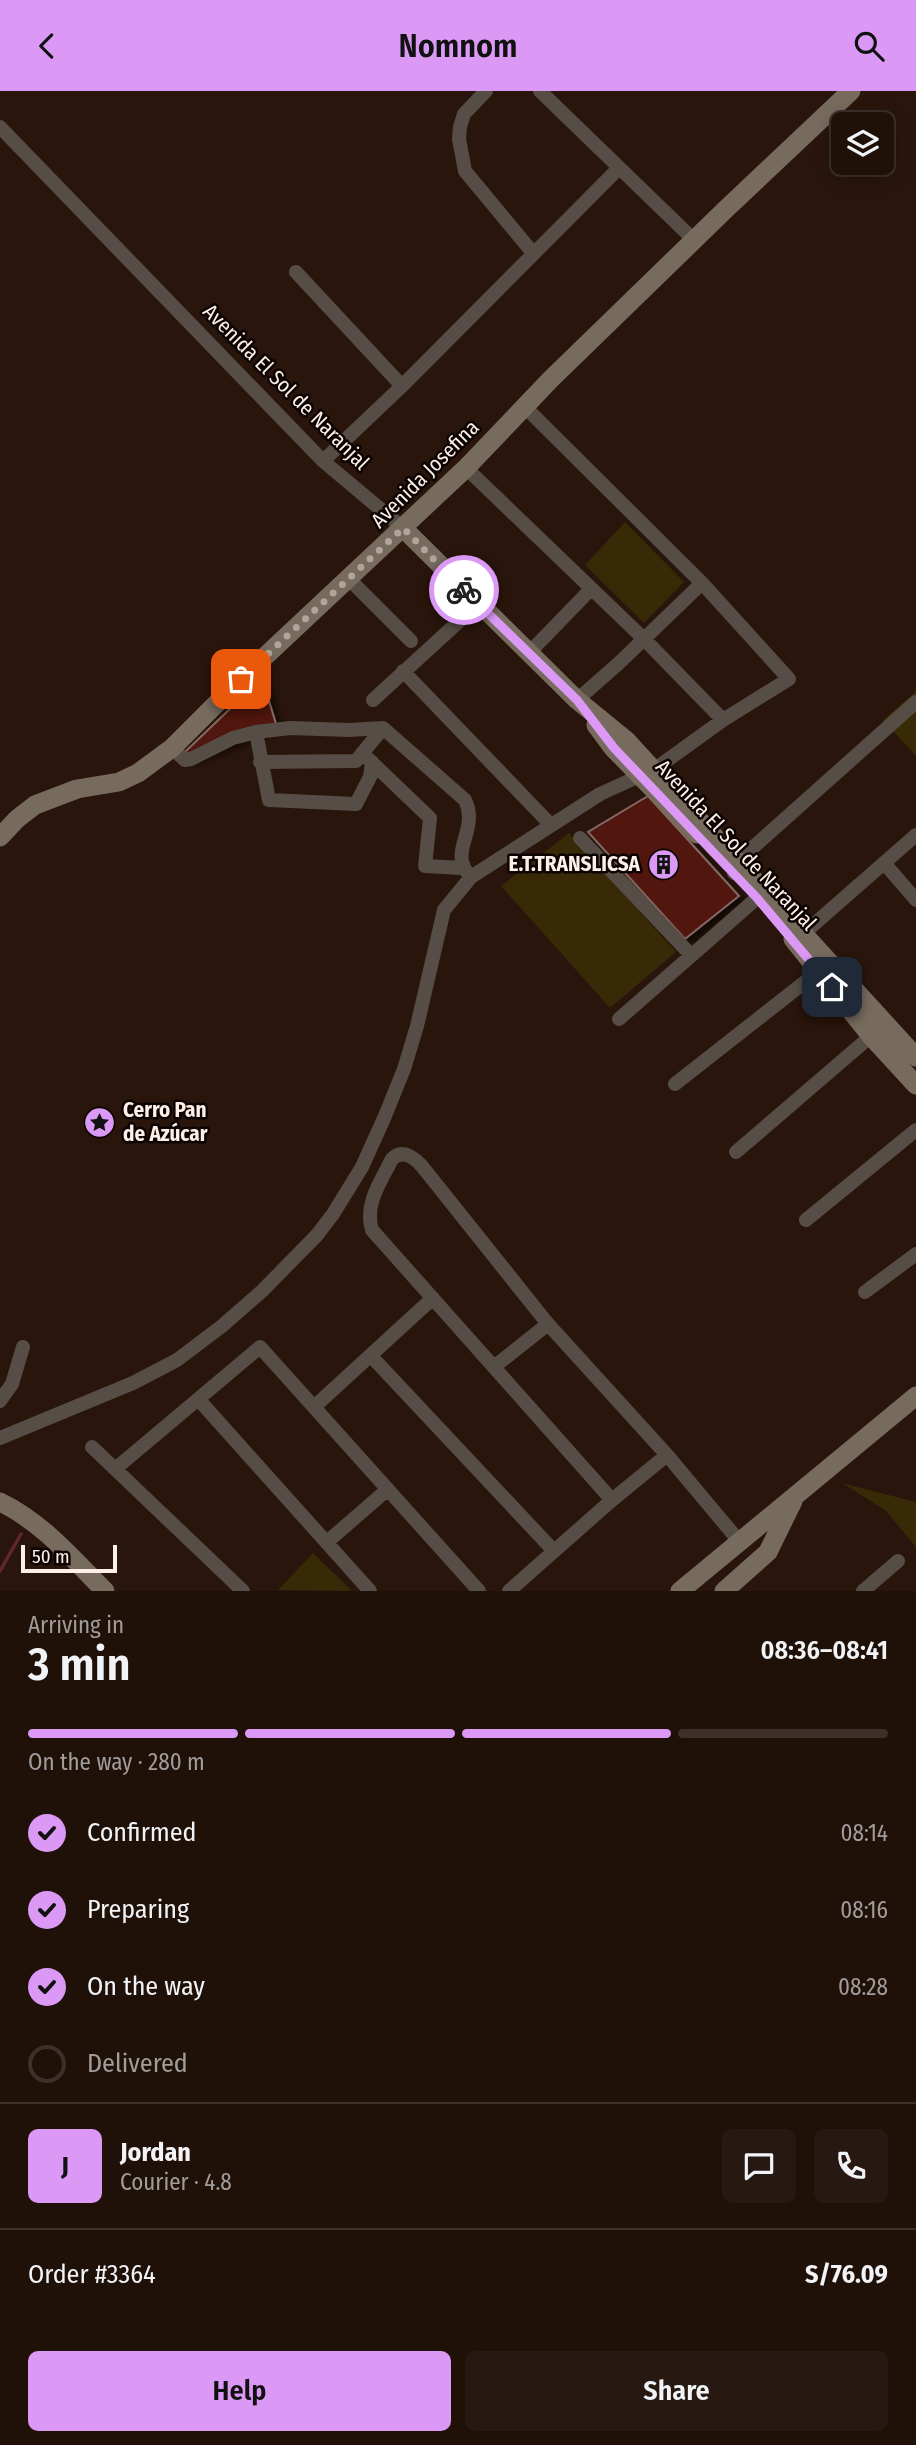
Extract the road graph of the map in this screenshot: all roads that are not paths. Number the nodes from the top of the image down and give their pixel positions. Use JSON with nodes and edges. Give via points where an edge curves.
{"nodes":[{"id":1,"x":486,"y":91,"type":"edge"},
{"id":2,"x":540,"y":91,"type":"edge"},
{"id":3,"x":851,"y":91,"type":"edge"},
{"id":4,"x":0,"y":127,"type":"edge"},
{"id":5,"x":619,"y":168,"type":"junction"},
{"id":6,"x":694,"y":240,"type":"junction"},
{"id":7,"x":533,"y":253,"type":"junction"},
{"id":8,"x":296,"y":272,"type":"dead end"},
{"id":9,"x":402,"y":386,"type":"junction"},
{"id":10,"x":524,"y":407,"type":"junction"},
{"id":11,"x":323,"y":461,"type":"junction"},
{"id":12,"x":466,"y":468,"type":"junction"},
{"id":13,"x":403,"y":528,"type":"junction"},
{"id":14,"x":350,"y":580,"type":"junction"},
{"id":15,"x":702,"y":583,"type":"junction"},
{"id":16,"x":592,"y":589,"type":"junction"},
{"id":17,"x":478,"y":604,"type":"junction"},
{"id":18,"x":645,"y":640,"type":"junction"},
{"id":19,"x":411,"y":641,"type":"dead end"},
{"id":20,"x":529,"y":653,"type":"junction"},
{"id":21,"x":403,"y":671,"type":"junction"},
{"id":22,"x":373,"y":700,"type":"dead end"},
{"id":23,"x":577,"y":700,"type":"junction"},
{"id":24,"x":916,"y":702,"type":"edge"},
{"id":25,"x":723,"y":720,"type":"junction"},
{"id":26,"x":383,"y":728,"type":"junction"},
{"id":27,"x":256,"y":731,"type":"junction"},
{"id":28,"x":172,"y":748,"type":"junction"},
{"id":29,"x":367,"y":758,"type":"junction"},
{"id":30,"x":260,"y":762,"type":"junction"},
{"id":31,"x":648,"y":773,"type":"junction"},
{"id":32,"x":551,"y":825,"type":"junction"},
{"id":33,"x":916,"y":835,"type":"edge"},
{"id":34,"x":0,"y":837,"type":"edge"},
{"id":35,"x":580,"y":838,"type":"dead end"},
{"id":36,"x":885,"y":864,"type":"junction"},
{"id":37,"x":737,"y":868,"type":"junction"},
{"id":38,"x":467,"y":873,"type":"junction"},
{"id":39,"x":761,"y":894,"type":"junction"},
{"id":40,"x":916,"y":900,"type":"edge"},
{"id":41,"x":800,"y":937,"type":"junction"},
{"id":42,"x":690,"y":954,"type":"junction"},
{"id":43,"x":818,"y":971,"type":"junction"},
{"id":44,"x":619,"y":1019,"type":"dead end"},
{"id":45,"x":871,"y":1036,"type":"junction"},
{"id":46,"x":916,"y":1057,"type":"edge"},
{"id":47,"x":675,"y":1084,"type":"dead end"},
{"id":48,"x":916,"y":1085,"type":"edge"},
{"id":49,"x":916,"y":1130,"type":"edge"},
{"id":50,"x":736,"y":1152,"type":"dead end"},
{"id":51,"x":806,"y":1220,"type":"dead end"},
{"id":52,"x":916,"y":1254,"type":"edge"},
{"id":53,"x":866,"y":1291,"type":"dead end"},
{"id":54,"x":433,"y":1298,"type":"junction"},
{"id":55,"x":548,"y":1324,"type":"junction"},
{"id":56,"x":23,"y":1347,"type":"dead end"},
{"id":57,"x":371,"y":1356,"type":"junction"},
{"id":58,"x":495,"y":1366,"type":"junction"},
{"id":59,"x":916,"y":1397,"type":"edge"},
{"id":60,"x":199,"y":1400,"type":"junction"},
{"id":61,"x":0,"y":1401,"type":"edge"},
{"id":62,"x":314,"y":1407,"type":"junction"},
{"id":63,"x":0,"y":1438,"type":"edge"},
{"id":64,"x":92,"y":1447,"type":"dead end"},
{"id":65,"x":667,"y":1455,"type":"junction"},
{"id":66,"x":115,"y":1469,"type":"junction"},
{"id":67,"x":388,"y":1489,"type":"junction"},
{"id":68,"x":797,"y":1494,"type":"junction"},
{"id":69,"x":612,"y":1500,"type":"junction"},
{"id":70,"x":0,"y":1502,"type":"edge"},
{"id":71,"x":739,"y":1541,"type":"junction"},
{"id":72,"x":327,"y":1542,"type":"junction"},
{"id":73,"x":554,"y":1551,"type":"junction"},
{"id":74,"x":898,"y":1561,"type":"dead end"},
{"id":75,"x":872,"y":1588,"type":"edge"},
{"id":76,"x":105,"y":1591,"type":"edge"},
{"id":77,"x":243,"y":1591,"type":"edge"},
{"id":78,"x":370,"y":1591,"type":"edge"},
{"id":79,"x":479,"y":1591,"type":"edge"},
{"id":80,"x":509,"y":1591,"type":"edge"},
{"id":81,"x":680,"y":1591,"type":"edge"},
{"id":82,"x":724,"y":1591,"type":"edge"}],
"edges":[{"from":1,"to":7,"type":"street","via":[[464,114],[460,127],[465,171]]},
{"from":2,"to":5,"type":"street"},
{"from":3,"to":6,"type":"street","name":"Avenida Josefina"},
{"from":4,"to":11,"type":"street","name":"Avenida El Sol de Naranjal"},
{"from":5,"to":6,"type":"street"},
{"from":5,"to":7,"type":"street"},
{"from":6,"to":10,"type":"street","name":"Avenida Josefina"},
{"from":7,"to":9,"type":"street"},
{"from":8,"to":9,"type":"street"},
{"from":9,"to":11,"type":"street"},
{"from":10,"to":12,"type":"street","name":"Avenida Josefina"},
{"from":10,"to":15,"type":"street"},
{"from":11,"to":13,"type":"street","name":"Avenida El Sol de Naranjal"},
{"from":12,"to":13,"type":"street","name":"Avenida Josefina"},
{"from":12,"to":16,"type":"street"},
{"from":13,"to":14,"type":"street","name":"Avenida Josefina"},
{"from":13,"to":17,"type":"street","name":"Avenida El Sol de Naranjal"},
{"from":14,"to":19,"type":"street"},
{"from":14,"to":28,"type":"street","name":"Avenida Josefina"},
{"from":15,"to":18,"type":"street"},
{"from":15,"to":25,"type":"street","via":[[789,679]]},
{"from":16,"to":18,"type":"street"},
{"from":16,"to":20,"type":"street"},
{"from":17,"to":20,"type":"street","name":"Avenida El Sol de Naranjal"},
{"from":17,"to":21,"type":"street"},
{"from":18,"to":23,"type":"street"},
{"from":18,"to":25,"type":"street"},
{"from":20,"to":23,"type":"street","name":"Avenida El Sol de Naranjal"},
{"from":21,"to":22,"type":"street"},
{"from":21,"to":32,"type":"street"},
{"from":23,"to":31,"type":"street","name":"Avenida El Sol de Naranjal","via":[[626,740]]},
{"from":24,"to":37,"type":"street","via":[[749,851]]},
{"from":25,"to":31,"type":"street"},
{"from":26,"to":27,"type":"street"},
{"from":26,"to":29,"type":"street"},
{"from":26,"to":38,"type":"street","via":[[465,800],[470,819],[461,860]]},
{"from":27,"to":28,"type":"street","via":[[191,759],[180,757]]},
{"from":27,"to":30,"type":"street"},
{"from":28,"to":34,"type":"street","name":"Avenida Josefina","via":[[119,782],[77,789],[35,805]]},
{"from":29,"to":30,"type":"street"},
{"from":29,"to":30,"type":"street","via":[[370,777],[356,804],[269,800]]},
{"from":29,"to":38,"type":"street","via":[[430,818],[425,866]]},
{"from":31,"to":32,"type":"street","via":[[600,794]]},
{"from":31,"to":37,"type":"street","name":"Avenida El Sol de Naranjal"},
{"from":32,"to":38,"type":"street"},
{"from":33,"to":36,"type":"street"},
{"from":35,"to":42,"type":"street"},
{"from":36,"to":40,"type":"street"},
{"from":36,"to":41,"type":"street"},
{"from":37,"to":39,"type":"street","name":"Avenida El Sol de Naranjal"},
{"from":38,"to":63,"type":"street","via":[[443,910],[417,1026],[385,1116],[362,1167],[317,1235],[262,1291],[177,1360]]},
{"from":39,"to":41,"type":"street","name":"Avenida El Sol de Naranjal"},
{"from":39,"to":42,"type":"street"},
{"from":41,"to":43,"type":"street","name":"Avenida El Sol de Naranjal"},
{"from":41,"to":46,"type":"street","name":"Avenida El Sol de Naranjal"},
{"from":42,"to":44,"type":"street"},
{"from":43,"to":45,"type":"street","name":"Avenida El Sol de Naranjal"},
{"from":43,"to":47,"type":"street"},
{"from":45,"to":48,"type":"street","name":"Avenida El Sol de Naranjal"},
{"from":45,"to":50,"type":"street"},
{"from":49,"to":51,"type":"street"},
{"from":52,"to":53,"type":"street"},
{"from":54,"to":55,"type":"street","via":[[372,1230],[369,1220],[376,1191],[397,1154],[413,1157],[421,1165]]},
{"from":54,"to":57,"type":"street"},
{"from":54,"to":58,"type":"street"},
{"from":55,"to":58,"type":"street"},
{"from":55,"to":65,"type":"street"},
{"from":56,"to":61,"type":"street","via":[[12,1384]]},
{"from":57,"to":62,"type":"street"},
{"from":57,"to":73,"type":"street"},
{"from":58,"to":69,"type":"street"},
{"from":59,"to":68,"type":"street"},
{"from":60,"to":62,"type":"street","via":[[260,1347]]},
{"from":60,"to":66,"type":"street"},
{"from":60,"to":72,"type":"street"},
{"from":62,"to":67,"type":"street"},
{"from":64,"to":66,"type":"street"},
{"from":65,"to":69,"type":"street"},
{"from":65,"to":71,"type":"street"},
{"from":66,"to":77,"type":"street"},
{"from":67,"to":72,"type":"street"},
{"from":67,"to":79,"type":"street"},
{"from":68,"to":71,"type":"street"},
{"from":68,"to":82,"type":"street","via":[[768,1552]]},
{"from":69,"to":73,"type":"street"},
{"from":70,"to":76,"type":"street","via":[[47,1533]]},
{"from":71,"to":81,"type":"street"},
{"from":72,"to":78,"type":"street"},
{"from":73,"to":80,"type":"street"},
{"from":74,"to":75,"type":"street"}]}
